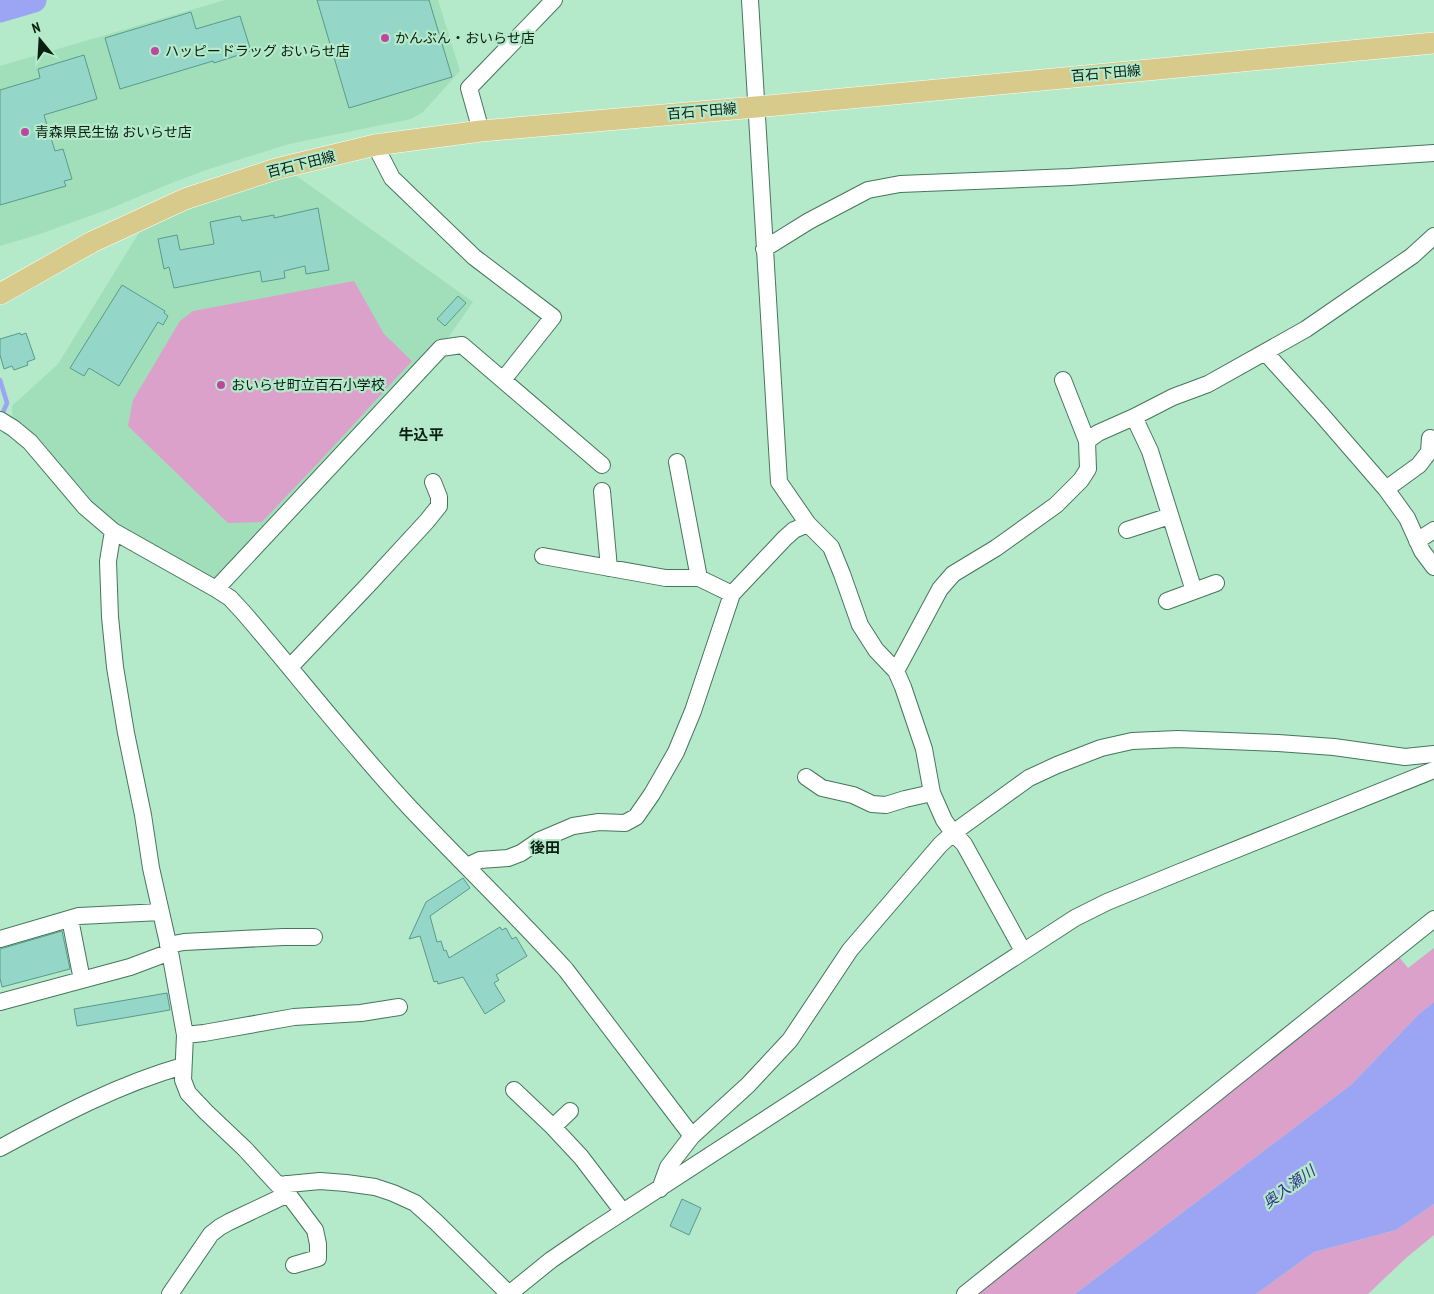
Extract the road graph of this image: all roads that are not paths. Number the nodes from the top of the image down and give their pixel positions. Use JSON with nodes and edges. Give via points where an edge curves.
{"nodes":[{"id":1,"x":554,"y":0,"type":"edge"},
{"id":2,"x":750,"y":0,"type":"edge"},
{"id":3,"x":1434,"y":43,"type":"edge"},
{"id":4,"x":756,"y":107,"type":"junction"},
{"id":5,"x":481,"y":131,"type":"junction"},
{"id":6,"x":376,"y":145,"type":"junction"},
{"id":7,"x":1434,"y":153,"type":"edge"},
{"id":8,"x":1434,"y":236,"type":"edge"},
{"id":9,"x":764,"y":249,"type":"junction"},
{"id":10,"x":0,"y":294,"type":"edge"},
{"id":11,"x":1265,"y":352,"type":"junction"},
{"id":12,"x":503,"y":380,"type":"junction"},
{"id":13,"x":1063,"y":380,"type":"dead end"},
{"id":14,"x":1134,"y":417,"type":"junction"},
{"id":15,"x":0,"y":420,"type":"edge"},
{"id":16,"x":1430,"y":438,"type":"dead end"},
{"id":17,"x":1087,"y":441,"type":"junction"},
{"id":18,"x":677,"y":462,"type":"dead end"},
{"id":19,"x":602,"y":465,"type":"dead end"},
{"id":20,"x":433,"y":482,"type":"dead end"},
{"id":21,"x":1386,"y":489,"type":"junction"},
{"id":22,"x":602,"y":491,"type":"dead end"},
{"id":23,"x":1170,"y":516,"type":"junction"},
{"id":24,"x":808,"y":524,"type":"junction"},
{"id":25,"x":1127,"y":530,"type":"dead end"},
{"id":26,"x":1434,"y":530,"type":"edge"},
{"id":27,"x":113,"y":532,"type":"junction"},
{"id":28,"x":1417,"y":541,"type":"junction"},
{"id":29,"x":543,"y":556,"type":"dead end"},
{"id":30,"x":1434,"y":567,"type":"edge"},
{"id":31,"x":608,"y":568,"type":"junction"},
{"id":32,"x":699,"y":578,"type":"junction"},
{"id":33,"x":1216,"y":583,"type":"dead end"},
{"id":34,"x":216,"y":588,"type":"junction"},
{"id":35,"x":1194,"y":591,"type":"junction"},
{"id":36,"x":732,"y":594,"type":"junction"},
{"id":37,"x":1167,"y":601,"type":"dead end"},
{"id":38,"x":290,"y":667,"type":"junction"},
{"id":39,"x":896,"y":671,"type":"junction"},
{"id":40,"x":1434,"y":754,"type":"edge"},
{"id":41,"x":1434,"y":770,"type":"edge"},
{"id":42,"x":806,"y":777,"type":"dead end"},
{"id":43,"x":932,"y":793,"type":"junction"},
{"id":44,"x":953,"y":833,"type":"junction"},
{"id":45,"x":467,"y":866,"type":"junction"},
{"id":46,"x":161,"y":912,"type":"junction"},
{"id":47,"x":70,"y":919,"type":"junction"},
{"id":48,"x":1434,"y":920,"type":"edge"},
{"id":49,"x":314,"y":937,"type":"dead end"},
{"id":50,"x":0,"y":939,"type":"edge"},
{"id":51,"x":169,"y":948,"type":"junction"},
{"id":52,"x":1023,"y":951,"type":"junction"},
{"id":53,"x":82,"y":980,"type":"junction"},
{"id":54,"x":0,"y":1002,"type":"edge"},
{"id":55,"x":399,"y":1007,"type":"dead end"},
{"id":56,"x":185,"y":1036,"type":"junction"},
{"id":57,"x":183,"y":1066,"type":"junction"},
{"id":58,"x":514,"y":1090,"type":"dead end"},
{"id":59,"x":570,"y":1111,"type":"dead end"},
{"id":60,"x":553,"y":1127,"type":"junction"},
{"id":61,"x":692,"y":1136,"type":"junction"},
{"id":62,"x":0,"y":1148,"type":"edge"},
{"id":63,"x":287,"y":1189,"type":"junction"},
{"id":64,"x":660,"y":1189,"type":"junction"},
{"id":65,"x":623,"y":1212,"type":"junction"},
{"id":66,"x":294,"y":1265,"type":"dead end"},
{"id":67,"x":170,"y":1294,"type":"edge"},
{"id":68,"x":509,"y":1294,"type":"edge"},
{"id":69,"x":965,"y":1294,"type":"edge"}],
"edges":[{"from":1,"to":5,"type":"street","via":[[469,88]]},
{"from":2,"to":4,"type":"street"},
{"from":3,"to":4,"type":"main road","name":"百石下田線"},
{"from":4,"to":5,"type":"main road","name":"百石下田線"},
{"from":4,"to":9,"type":"street"},
{"from":5,"to":6,"type":"main road","name":"百石下田線"},
{"from":6,"to":10,"type":"main road","name":"百石下田線","via":[[276,169],[185,199],[92,242]]},
{"from":6,"to":12,"type":"street","via":[[392,178],[474,257],[553,318]]},
{"from":7,"to":9,"type":"street","via":[[1070,177],[900,184],[868,190]]},
{"from":8,"to":11,"type":"street","via":[[1412,256],[1306,329]]},
{"from":9,"to":24,"type":"street","via":[[779,482]]},
{"from":11,"to":14,"type":"street","via":[[1208,384]]},
{"from":11,"to":21,"type":"street"},
{"from":12,"to":19,"type":"street"},
{"from":12,"to":34,"type":"street","via":[[462,345],[441,348]]},
{"from":13,"to":17,"type":"street"},
{"from":14,"to":17,"type":"street"},
{"from":14,"to":23,"type":"street","via":[[1150,451]]},
{"from":15,"to":27,"type":"street","via":[[30,442],[85,507]]},
{"from":16,"to":21,"type":"street","via":[[1429,452],[1419,465]]},
{"from":17,"to":39,"type":"street","via":[[1088,469],[1081,480],[1056,505],[954,574],[940,588]]},
{"from":18,"to":32,"type":"street"},
{"from":20,"to":38,"type":"street","via":[[439,506]]},
{"from":21,"to":28,"type":"street","via":[[1407,518]]},
{"from":22,"to":31,"type":"street"},
{"from":23,"to":25,"type":"street"},
{"from":23,"to":35,"type":"street"},
{"from":24,"to":36,"type":"street","via":[[785,538]]},
{"from":24,"to":39,"type":"street","via":[[831,547],[860,625],[876,650]]},
{"from":26,"to":28,"type":"street"},
{"from":27,"to":34,"type":"street"},
{"from":27,"to":46,"type":"street","via":[[108,561],[115,667]]},
{"from":28,"to":30,"type":"street"},
{"from":29,"to":31,"type":"street"},
{"from":31,"to":32,"type":"street","via":[[666,578]]},
{"from":32,"to":36,"type":"street"},
{"from":33,"to":35,"type":"street"},
{"from":34,"to":38,"type":"street","via":[[230,598]]},
{"from":35,"to":37,"type":"street"},
{"from":36,"to":45,"type":"street","via":[[676,752],[636,817],[624,823],[573,826],[508,858],[480,860]]},
{"from":38,"to":45,"type":"street","via":[[398,795]]},
{"from":39,"to":43,"type":"street","via":[[924,750]]},
{"from":40,"to":44,"type":"street","via":[[1405,757],[1334,747],[1178,739],[1132,742],[1101,748],[1029,778]]},
{"from":41,"to":52,"type":"street","via":[[1107,902]]},
{"from":42,"to":43,"type":"street","via":[[822,788],[853,795],[872,804],[886,805]]},
{"from":43,"to":44,"type":"street"},
{"from":44,"to":52,"type":"street","via":[[964,844]]},
{"from":44,"to":61,"type":"street","via":[[850,950],[790,1040],[748,1085]]},
{"from":45,"to":61,"type":"street","via":[[566,970]]},
{"from":46,"to":47,"type":"street"},
{"from":46,"to":51,"type":"street"},
{"from":47,"to":50,"type":"street"},
{"from":47,"to":53,"type":"street"},
{"from":48,"to":69,"type":"street"},
{"from":49,"to":51,"type":"street","via":[[184,942]]},
{"from":51,"to":53,"type":"street","via":[[130,967]]},
{"from":51,"to":56,"type":"street"},
{"from":52,"to":64,"type":"street"},
{"from":53,"to":54,"type":"street"},
{"from":55,"to":56,"type":"street","via":[[294,1017]]},
{"from":56,"to":57,"type":"street"},
{"from":57,"to":62,"type":"street","via":[[160,1072],[59,1116]]},
{"from":57,"to":63,"type":"street","via":[[183,1080],[188,1093],[278,1185]]},
{"from":58,"to":60,"type":"street"},
{"from":59,"to":60,"type":"street"},
{"from":60,"to":65,"type":"street","via":[[581,1157]]},
{"from":61,"to":64,"type":"street","via":[[668,1166]]},
{"from":63,"to":66,"type":"street","via":[[315,1230],[318,1244],[318,1258]]},
{"from":63,"to":67,"type":"street","via":[[211,1234]]},
{"from":63,"to":68,"type":"street","via":[[320,1182],[346,1182],[393,1193],[414,1203],[436,1222]]},
{"from":64,"to":65,"type":"street"},
{"from":65,"to":68,"type":"street","via":[[551,1260]]}]}
